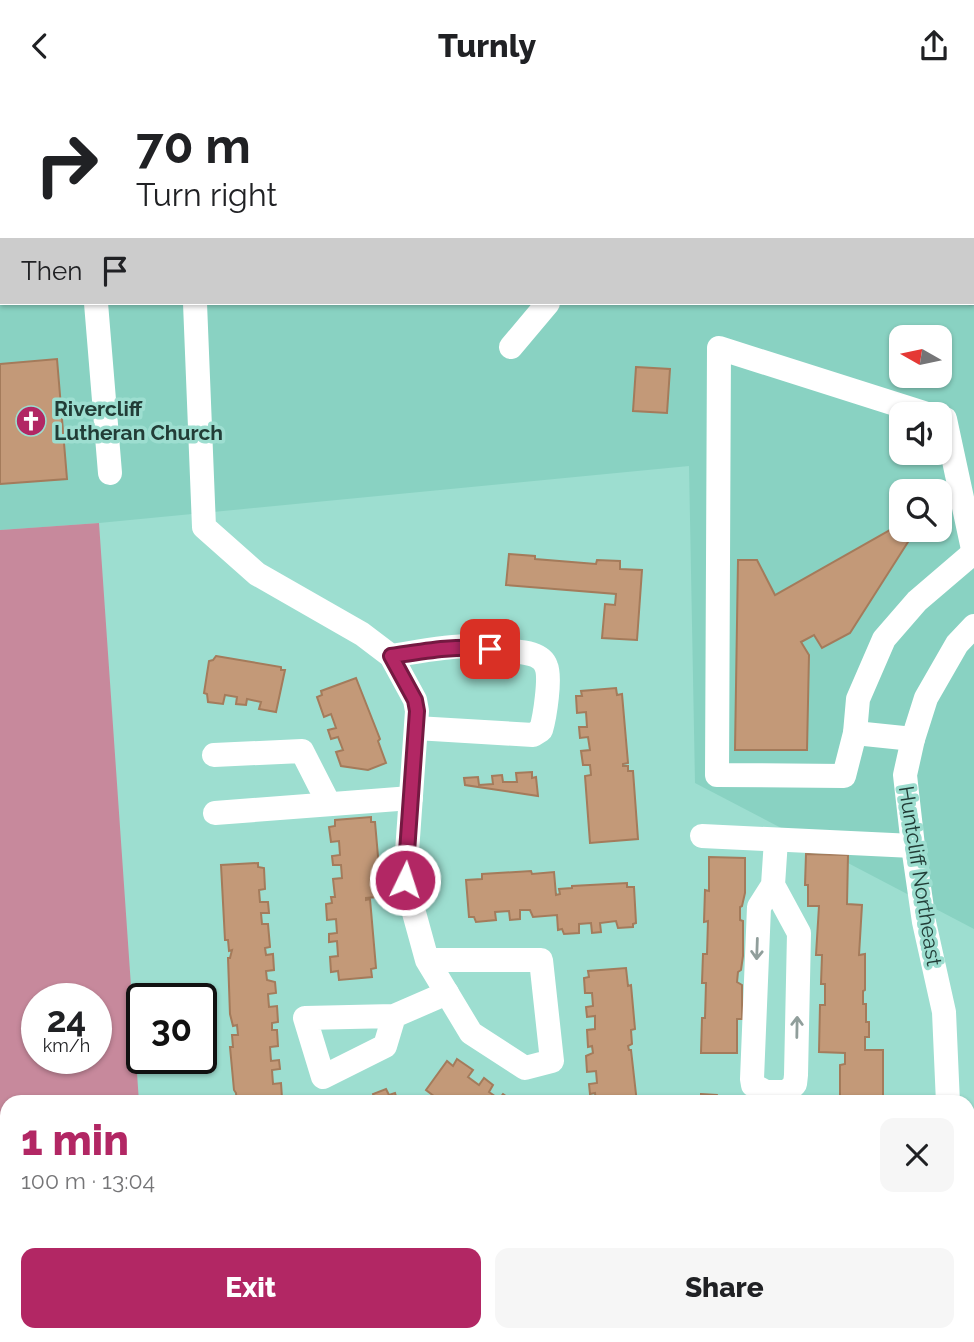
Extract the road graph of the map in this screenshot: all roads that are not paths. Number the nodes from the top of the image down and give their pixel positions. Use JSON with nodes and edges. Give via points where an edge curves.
{"nodes":[{"id":1,"x":96,"y":305,"type":"edge"},
{"id":2,"x":195,"y":305,"type":"edge"},
{"id":3,"x":546,"y":305,"type":"edge"},
{"id":4,"x":511,"y":347,"type":"dead end"},
{"id":5,"x":889,"y":402,"type":"edge"},
{"id":6,"x":952,"y":456,"type":"edge"},
{"id":7,"x":110,"y":473,"type":"dead end"},
{"id":8,"x":973,"y":553,"type":"edge"},
{"id":9,"x":974,"y":626,"type":"edge"},
{"id":10,"x":391,"y":656,"type":"junction"},
{"id":11,"x":416,"y":728,"type":"junction"},
{"id":12,"x":855,"y":733,"type":"junction"},
{"id":13,"x":913,"y":739,"type":"junction"},
{"id":14,"x":214,"y":755,"type":"dead end"},
{"id":15,"x":411,"y":798,"type":"junction"},
{"id":16,"x":329,"y":804,"type":"junction"},
{"id":17,"x":215,"y":813,"type":"dead end"},
{"id":18,"x":702,"y":836,"type":"dead end"},
{"id":19,"x":776,"y":840,"type":"junction"},
{"id":20,"x":913,"y":846,"type":"junction"},
{"id":21,"x":773,"y":884,"type":"junction"},
{"id":22,"x":427,"y":960,"type":"junction"},
{"id":23,"x":447,"y":993,"type":"junction"},
{"id":24,"x":394,"y":1016,"type":"dead end"},
{"id":25,"x":948,"y":1095,"type":"edge"}],
"edges":[{"from":1,"to":7,"type":"street"},
{"from":2,"to":10,"type":"street","via":[[204,527],[257,574]]},
{"from":3,"to":4,"type":"street"},
{"from":5,"to":12,"type":"street","via":[[719,348],[717,775],[844,776]]},
{"from":6,"to":8,"type":"street"},
{"from":8,"to":12,"type":"street","via":[[917,601],[884,639],[858,699]]},
{"from":9,"to":13,"type":"street","name":"Huntcliff Northeast","via":[[957,644],[926,698]]},
{"from":10,"to":11,"type":"street","via":[[415,700]]},
{"from":10,"to":11,"type":"street","via":[[471,646],[528,653],[546,663],[544,720],[533,735]]},
{"from":11,"to":15,"type":"street"},
{"from":12,"to":13,"type":"street"},
{"from":13,"to":20,"type":"street","name":"Huntcliff Northeast","via":[[905,775]]},
{"from":14,"to":16,"type":"street","via":[[302,751]]},
{"from":15,"to":16,"type":"street"},
{"from":15,"to":22,"type":"street","via":[[405,880]]},
{"from":16,"to":17,"type":"street"},
{"from":18,"to":19,"type":"street"},
{"from":19,"to":20,"type":"street"},
{"from":19,"to":21,"type":"street"},
{"from":20,"to":25,"type":"street","name":"Huntcliff Northeast","via":[[944,1012]]},
{"from":21,"to":21,"type":"street","one_way":true,"via":[[759,907],[752,1079],[753,1085],[766,1092],[787,1092],[796,1075],[799,933]]},
{"from":22,"to":23,"type":"street"},
{"from":22,"to":23,"type":"street","via":[[541,960],[552,1061],[525,1068],[471,1033]]},
{"from":23,"to":24,"type":"street"}]}
